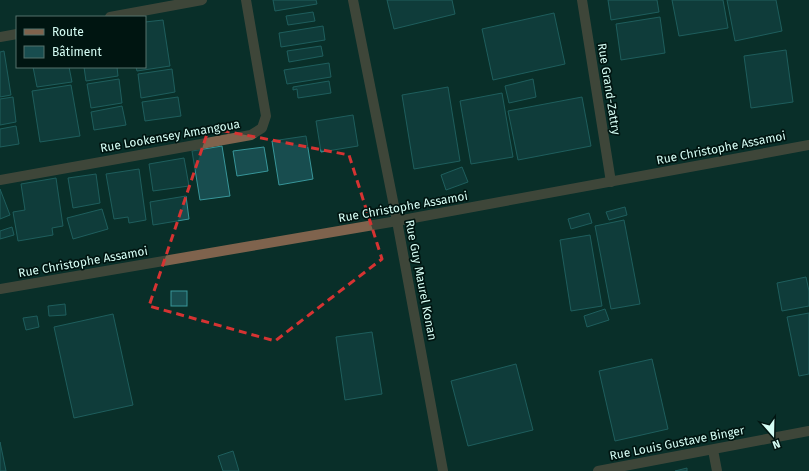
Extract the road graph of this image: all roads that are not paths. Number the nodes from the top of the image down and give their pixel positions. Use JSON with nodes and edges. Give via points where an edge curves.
{"nodes":[{"id":1,"x":202,"y":0,"type":"edge"},
{"id":2,"x":246,"y":0,"type":"edge"},
{"id":3,"x":354,"y":0,"type":"edge"},
{"id":4,"x":582,"y":0,"type":"edge"},
{"id":5,"x":115,"y":16,"type":"edge"},
{"id":6,"x":16,"y":34,"type":"edge"},
{"id":7,"x":0,"y":37,"type":"edge"},
{"id":8,"x":809,"y":145,"type":"edge"},
{"id":9,"x":0,"y":180,"type":"edge"},
{"id":10,"x":611,"y":182,"type":"junction"},
{"id":11,"x":397,"y":221,"type":"junction"},
{"id":12,"x":0,"y":290,"type":"edge"},
{"id":13,"x":809,"y":431,"type":"edge"},
{"id":14,"x":713,"y":450,"type":"junction"},
{"id":15,"x":443,"y":471,"type":"edge"},
{"id":16,"x":598,"y":471,"type":"edge"},
{"id":17,"x":717,"y":471,"type":"edge"}],
"edges":[{"from":1,"to":5,"type":"street"},
{"from":2,"to":9,"type":"street","name":"Rue Lookensey Amangoua","via":[[266,116],[262,128],[251,135]]},
{"from":3,"to":11,"type":"street","name":"Rue Guy Maurel Konan"},
{"from":4,"to":10,"type":"street","name":"Rue Grand-Zattry"},
{"from":6,"to":7,"type":"street"},
{"from":8,"to":10,"type":"street","name":"Rue Christophe Assamoi"},
{"from":10,"to":11,"type":"street","name":"Rue Christophe Assamoi"},
{"from":11,"to":12,"type":"street","name":"Rue Christophe Assamoi"},
{"from":11,"to":15,"type":"street","name":"Rue Guy Maurel Konan"},
{"from":13,"to":14,"type":"street","name":"Rue Louis Gustave Binger"},
{"from":14,"to":16,"type":"street","name":"Rue Louis Gustave Binger"},
{"from":14,"to":17,"type":"street"}]}
